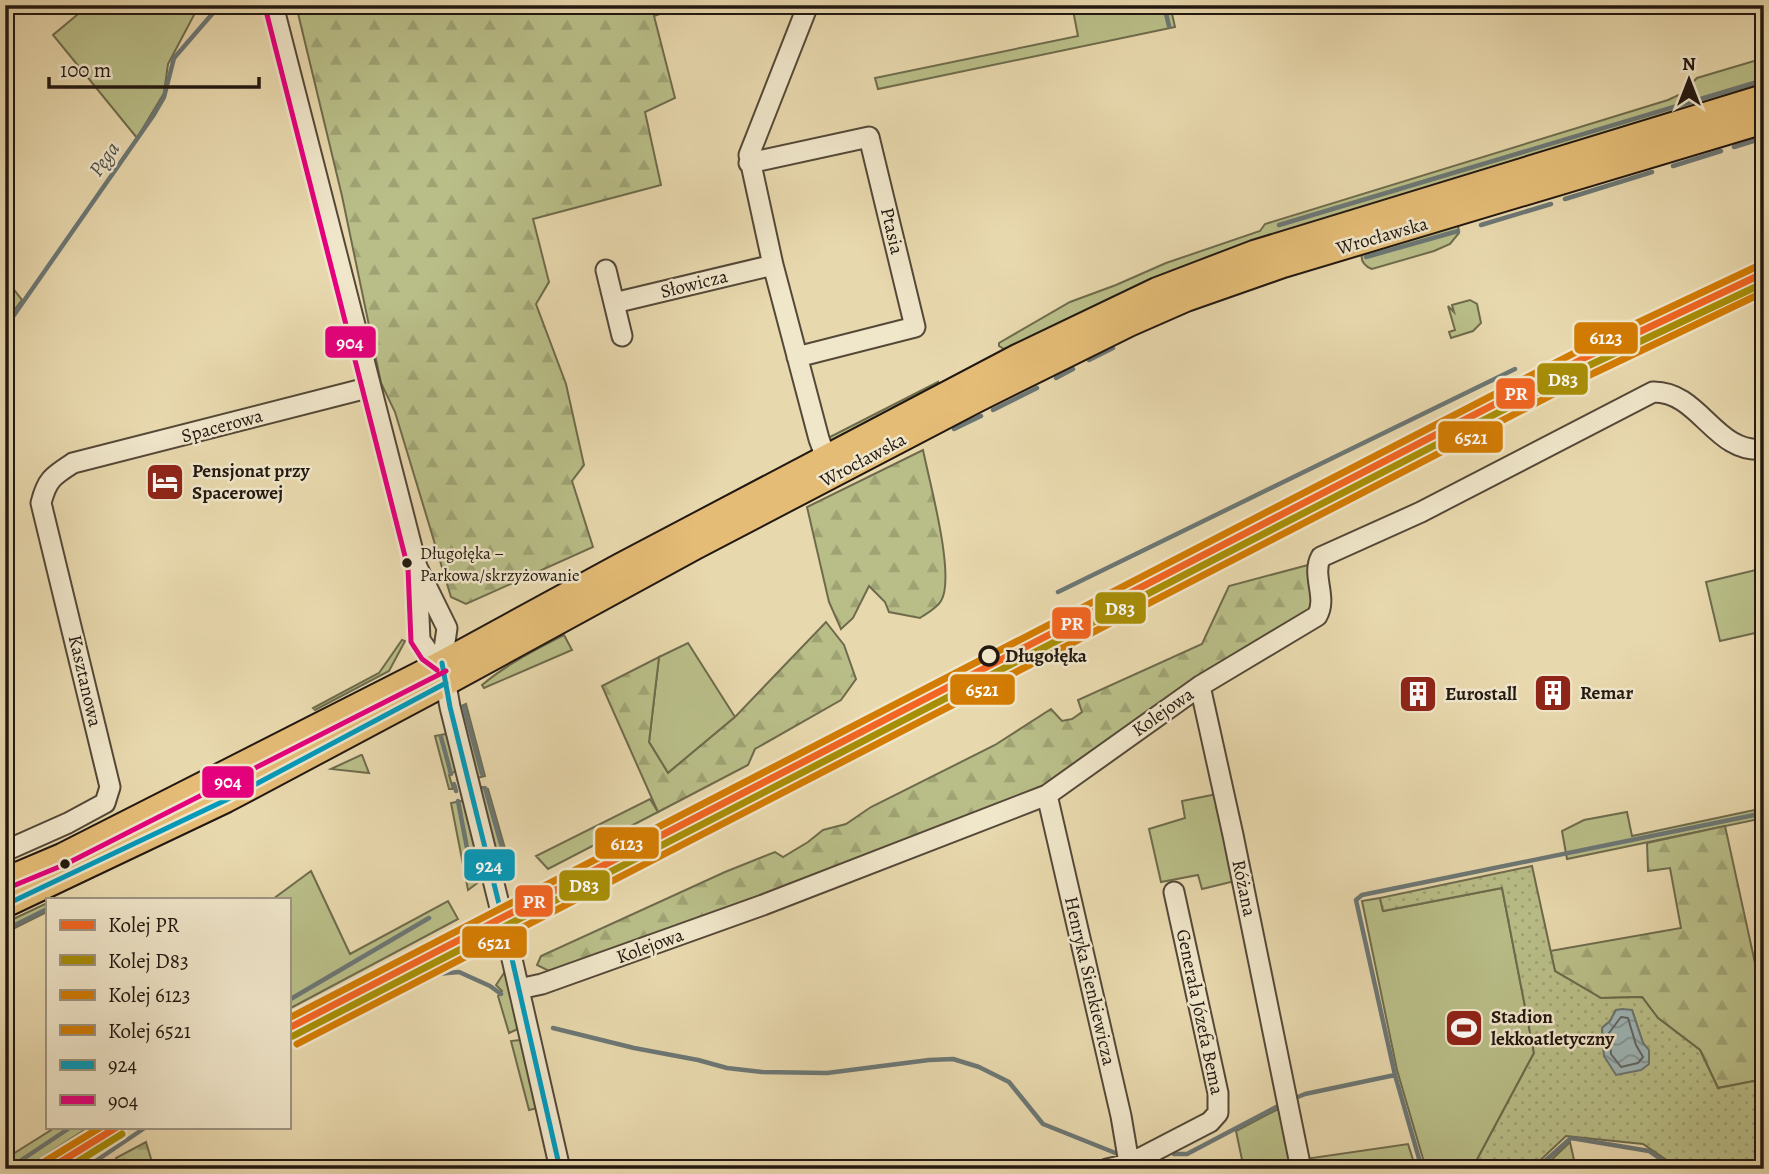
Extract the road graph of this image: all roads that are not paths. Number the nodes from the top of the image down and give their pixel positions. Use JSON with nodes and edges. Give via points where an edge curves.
{"nodes":[{"id":1,"x":273,"y":5,"type":"edge"},
{"id":2,"x":808,"y":5,"type":"edge"},
{"id":3,"x":1764,"y":97,"type":"edge"},
{"id":4,"x":1764,"y":121,"type":"edge"},
{"id":5,"x":749,"y":163,"type":"junction"},
{"id":6,"x":773,"y":265,"type":"junction"},
{"id":7,"x":606,"y":270,"type":"dead end"},
{"id":8,"x":614,"y":303,"type":"junction"},
{"id":9,"x":622,"y":335,"type":"dead end"},
{"id":10,"x":797,"y":357,"type":"junction"},
{"id":11,"x":371,"y":387,"type":"junction"},
{"id":12,"x":1764,"y":449,"type":"edge"},
{"id":13,"x":826,"y":458,"type":"junction"},
{"id":14,"x":73,"y":463,"type":"joint"},
{"id":15,"x":417,"y":567,"type":"junction"},
{"id":16,"x":444,"y":673,"type":"junction"},
{"id":17,"x":1200,"y":686,"type":"junction"},
{"id":18,"x":1047,"y":795,"type":"junction"},
{"id":19,"x":5,"y":851,"type":"edge"},
{"id":20,"x":5,"y":880,"type":"edge"},
{"id":21,"x":1174,"y":892,"type":"dead end"},
{"id":22,"x":5,"y":905,"type":"edge"},
{"id":23,"x":519,"y":989,"type":"junction"},
{"id":24,"x":1129,"y":1166,"type":"edge"},
{"id":25,"x":560,"y":1169,"type":"edge"},
{"id":26,"x":1107,"y":1169,"type":"edge"},
{"id":27,"x":1301,"y":1169,"type":"edge"}],
"edges":[{"from":1,"to":11,"type":"street"},
{"from":2,"to":5,"type":"street","via":[[751,146]]},
{"from":3,"to":13,"type":"main road","name":"Wrocławska","via":[[1254,253],[1157,290],[1028,351]]},
{"from":4,"to":16,"type":"main road","name":"Wrocławska","via":[[1289,263],[1186,299],[978,399]]},
{"from":5,"to":6,"type":"street"},
{"from":5,"to":10,"type":"street","name":"Ptasia","via":[[869,137],[915,327]]},
{"from":6,"to":8,"type":"street","name":"Słowicza"},
{"from":6,"to":10,"type":"street"},
{"from":7,"to":8,"type":"street"},
{"from":8,"to":9,"type":"street"},
{"from":10,"to":13,"type":"street"},
{"from":11,"to":14,"type":"street","name":"Spacerowa"},
{"from":11,"to":15,"type":"street"},
{"from":12,"to":17,"type":"street","name":"Kolejowa","via":[[1738,446],[1677,396],[1653,392],[1421,512],[1321,557],[1317,616]]},
{"from":13,"to":16,"type":"main road","name":"Wrocławska","via":[[620,566]]},
{"from":14,"to":19,"type":"street","name":"Kasztanowa","via":[[45,486],[41,503],[109,796],[105,803],[68,823]]},
{"from":15,"to":16,"type":"street","via":[[447,628]]},
{"from":15,"to":16,"type":"street","via":[[421,640]]},
{"from":16,"to":20,"type":"main road","name":"Wrocławska"},
{"from":16,"to":22,"type":"main road","name":"Wrocławska","via":[[226,800]]},
{"from":16,"to":23,"type":"street"},
{"from":17,"to":18,"type":"street","name":"Kolejowa"},
{"from":17,"to":27,"type":"street","name":"Różana"},
{"from":18,"to":23,"type":"street","name":"Kolejowa","via":[[763,905]]},
{"from":18,"to":24,"type":"street","name":"Henryka Sienkiewicza"},
{"from":21,"to":24,"type":"street","name":"Generała Józefa Bema","via":[[1219,1105],[1210,1122]]},
{"from":23,"to":25,"type":"street"},
{"from":24,"to":26,"type":"street","name":"Generała Józefa Bema"}]}
